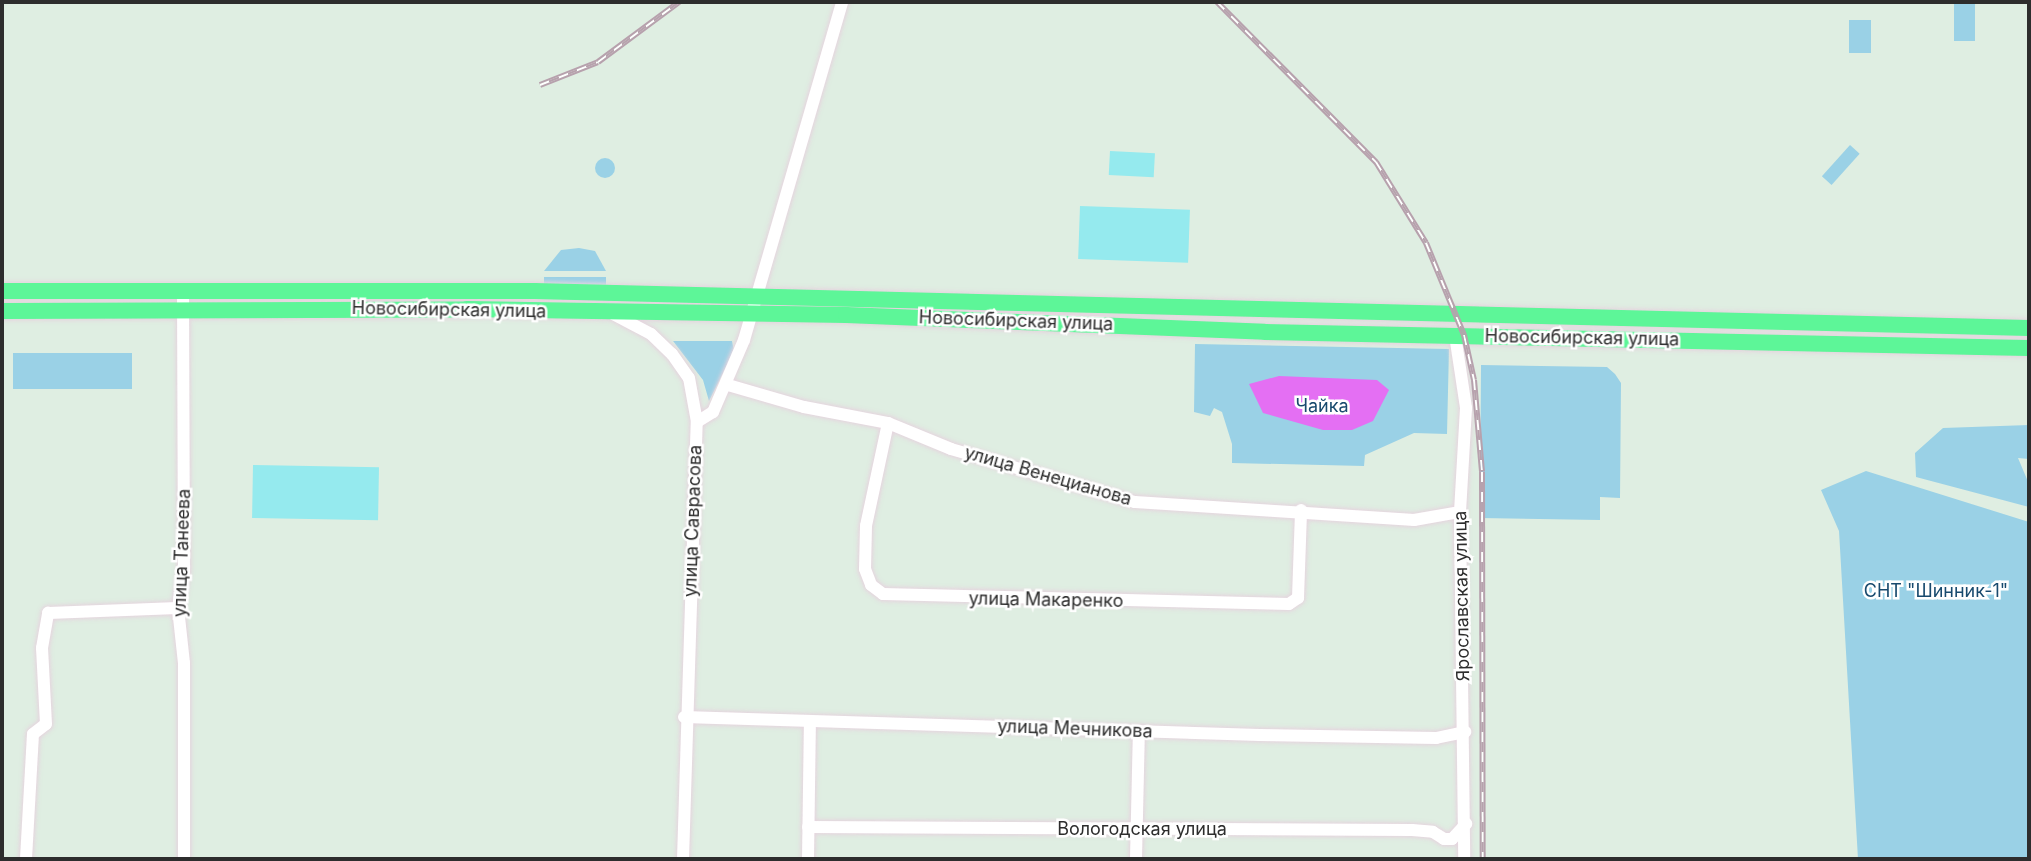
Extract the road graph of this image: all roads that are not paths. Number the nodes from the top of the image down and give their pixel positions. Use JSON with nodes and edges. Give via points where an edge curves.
{"nodes":[{"id":1,"x":842,"y":2,"type":"edge"},
{"id":2,"x":183,"y":289,"type":"junction"},
{"id":3,"x":2,"y":291,"type":"edge"},
{"id":4,"x":754,"y":295,"type":"junction"},
{"id":5,"x":183,"y":308,"type":"junction"},
{"id":6,"x":2,"y":312,"type":"edge"},
{"id":7,"x":613,"y":314,"type":"junction"},
{"id":8,"x":750,"y":314,"type":"junction"},
{"id":9,"x":2029,"y":328,"type":"edge"},
{"id":10,"x":1455,"y":335,"type":"junction"},
{"id":11,"x":2029,"y":348,"type":"edge"},
{"id":12,"x":728,"y":385,"type":"junction"},
{"id":13,"x":697,"y":422,"type":"junction"},
{"id":14,"x":888,"y":423,"type":"junction"},
{"id":15,"x":1301,"y":510,"type":"junction"},
{"id":16,"x":1460,"y":512,"type":"junction"},
{"id":17,"x":178,"y":608,"type":"junction"},
{"id":18,"x":684,"y":717,"type":"junction"},
{"id":19,"x":810,"y":721,"type":"junction"},
{"id":20,"x":1139,"y":731,"type":"junction"},
{"id":21,"x":1465,"y":732,"type":"junction"},
{"id":22,"x":1465,"y":824,"type":"junction"},
{"id":23,"x":808,"y":827,"type":"junction"},
{"id":24,"x":1136,"y":828,"type":"junction"},
{"id":25,"x":26,"y":859,"type":"edge"},
{"id":26,"x":184,"y":859,"type":"edge"},
{"id":27,"x":683,"y":859,"type":"edge"},
{"id":28,"x":808,"y":859,"type":"edge"},
{"id":29,"x":1136,"y":859,"type":"edge"},
{"id":30,"x":1464,"y":859,"type":"edge"}],
"edges":[{"from":1,"to":4,"type":"street","name":"улица Саврасова"},
{"from":2,"to":3,"type":"main road","name":"Новосибирская улица"},
{"from":2,"to":4,"type":"main road","name":"Новосибирская улица"},
{"from":2,"to":5,"type":"street","name":"улица Танеева"},
{"from":4,"to":8,"type":"street","name":"улица Саврасова"},
{"from":4,"to":9,"type":"main road","name":"Новосибирская улица"},
{"from":5,"to":6,"type":"main road","name":"Новосибирская улица"},
{"from":5,"to":7,"type":"main road","name":"Новосибирская улица"},
{"from":5,"to":17,"type":"street","name":"улица Танеева","via":[[184,570]]},
{"from":7,"to":8,"type":"main road","name":"Новосибирская улица"},
{"from":7,"to":13,"type":"street","via":[[651,334],[672,354],[697,402]]},
{"from":8,"to":10,"type":"main road","name":"Новосибирская улица"},
{"from":8,"to":12,"type":"street","name":"улица Саврасова"},
{"from":10,"to":11,"type":"main road","name":"Новосибирская улица"},
{"from":10,"to":16,"type":"street","name":"Ярославская улица","via":[[1466,408]]},
{"from":12,"to":13,"type":"street","name":"улица Саврасова","via":[[713,412]]},
{"from":12,"to":14,"type":"street","name":"улица Венецианова","via":[[804,407]]},
{"from":13,"to":18,"type":"street","name":"улица Саврасова"},
{"from":14,"to":15,"type":"street","name":"улица Венецианова","via":[[951,449],[1135,502]]},
{"from":14,"to":15,"type":"street","name":"улица Макаренко","via":[[866,526],[865,569],[871,585],[883,594],[1289,604],[1298,598]]},
{"from":15,"to":16,"type":"street","name":"улица Венецианова","via":[[1414,520]]},
{"from":16,"to":21,"type":"street","name":"Ярославская улица"},
{"from":17,"to":25,"type":"street","via":[[48,613],[42,649],[46,724],[33,734]]},
{"from":17,"to":26,"type":"street","name":"улица Танеева","via":[[184,663]]},
{"from":18,"to":19,"type":"street","name":"улица Мечникова"},
{"from":18,"to":27,"type":"street","name":"улица Саврасова"},
{"from":19,"to":20,"type":"street","name":"улица Мечникова"},
{"from":19,"to":23,"type":"street"},
{"from":20,"to":21,"type":"street","name":"улица Мечникова","via":[[1436,738]]},
{"from":20,"to":24,"type":"street"},
{"from":21,"to":22,"type":"street","name":"Ярославская улица"},
{"from":22,"to":24,"type":"street","name":"Вологодская улица","via":[[1452,839],[1412,830]]},
{"from":22,"to":30,"type":"street","name":"Ярославская улица"},
{"from":23,"to":24,"type":"street","name":"Вологодская улица"},
{"from":23,"to":28,"type":"street"},
{"from":24,"to":29,"type":"street"}]}
